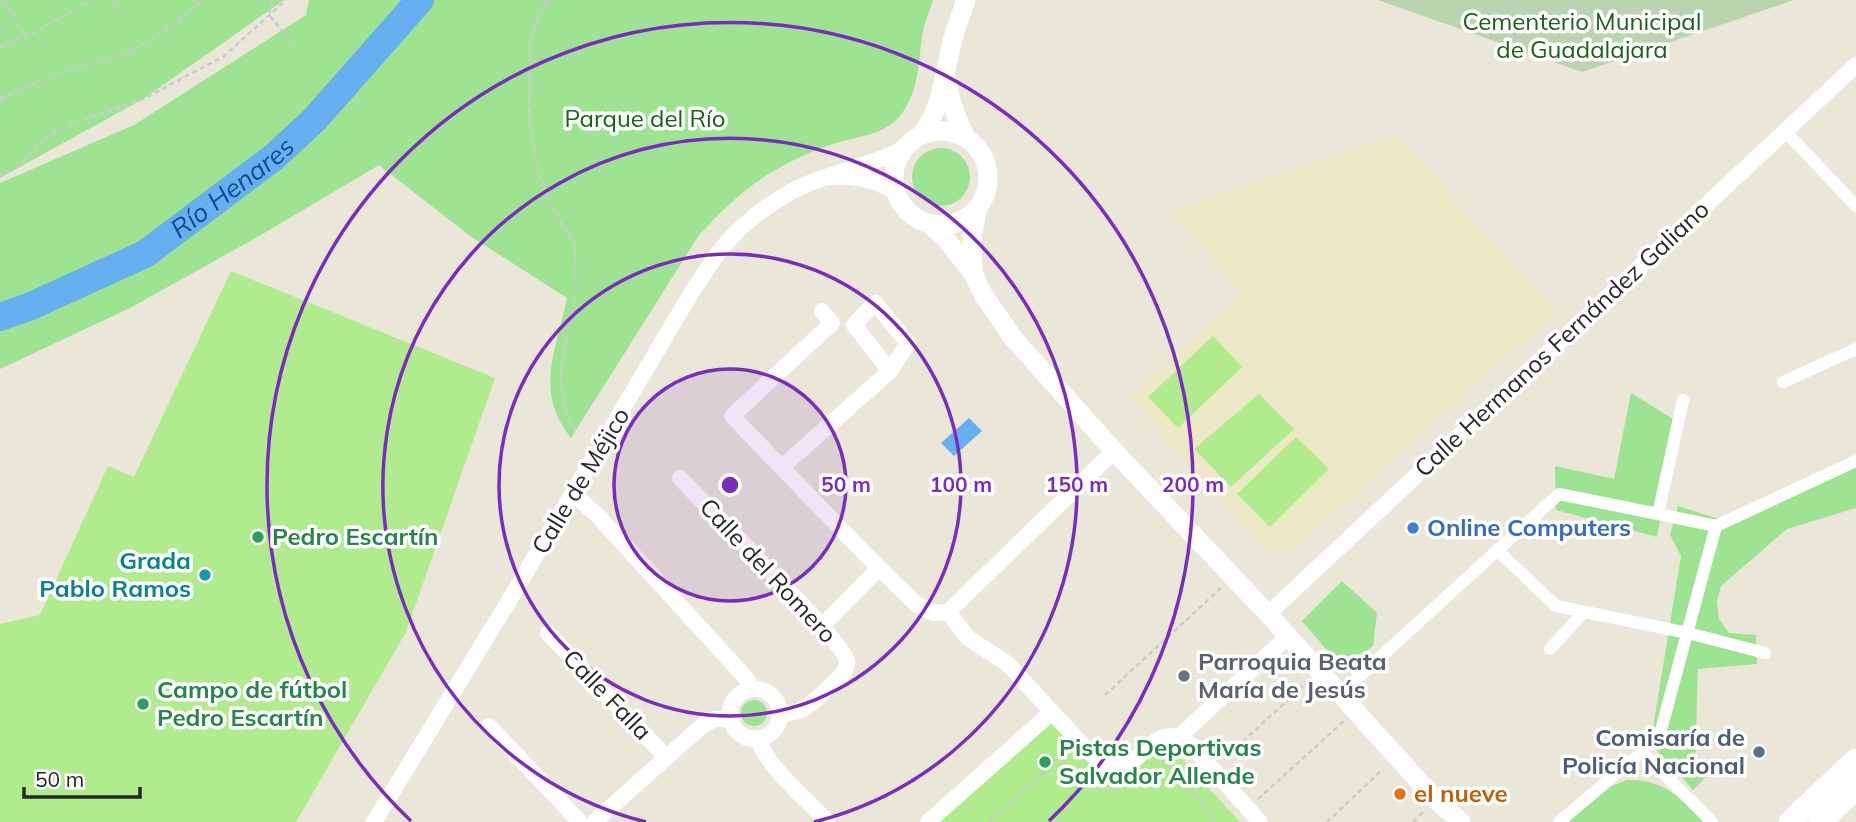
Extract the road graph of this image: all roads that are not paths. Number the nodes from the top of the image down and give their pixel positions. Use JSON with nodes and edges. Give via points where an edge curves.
{"nodes":[{"id":1,"x":967,"y":0,"type":"edge"},
{"id":2,"x":1856,"y":65,"type":"edge"},
{"id":3,"x":946,"y":78,"type":"junction"},
{"id":4,"x":1785,"y":131,"type":"junction"},
{"id":5,"x":921,"y":135,"type":"junction"},
{"id":6,"x":967,"y":139,"type":"junction"},
{"id":7,"x":904,"y":149,"type":"junction"},
{"id":8,"x":825,"y":177,"type":"junction"},
{"id":9,"x":896,"y":193,"type":"junction"},
{"id":10,"x":1856,"y":206,"type":"edge"},
{"id":11,"x":978,"y":207,"type":"junction"},
{"id":12,"x":929,"y":224,"type":"junction"},
{"id":13,"x":973,"y":273,"type":"junction"},
{"id":14,"x":822,"y":311,"type":"dead end"},
{"id":15,"x":1856,"y":349,"type":"edge"},
{"id":16,"x":890,"y":371,"type":"dead end"},
{"id":17,"x":1783,"y":382,"type":"dead end"},
{"id":18,"x":1683,"y":400,"type":"dead end"},
{"id":19,"x":1114,"y":451,"type":"junction"},
{"id":20,"x":1856,"y":461,"type":"edge"},
{"id":21,"x":782,"y":467,"type":"junction"},
{"id":22,"x":680,"y":478,"type":"dead end"},
{"id":23,"x":573,"y":494,"type":"junction"},
{"id":24,"x":1658,"y":514,"type":"junction"},
{"id":25,"x":1716,"y":526,"type":"junction"},
{"id":26,"x":1497,"y":550,"type":"junction"},
{"id":27,"x":879,"y":568,"type":"junction"},
{"id":28,"x":948,"y":611,"type":"junction"},
{"id":29,"x":1584,"y":612,"type":"junction"},
{"id":30,"x":1268,"y":614,"type":"junction"},
{"id":31,"x":822,"y":626,"type":"junction"},
{"id":32,"x":548,"y":633,"type":"dead end"},
{"id":33,"x":1688,"y":633,"type":"junction"},
{"id":34,"x":1287,"y":636,"type":"junction"},
{"id":35,"x":1550,"y":649,"type":"dead end"},
{"id":36,"x":1765,"y":653,"type":"dead end"},
{"id":37,"x":753,"y":689,"type":"junction"},
{"id":38,"x":1340,"y":694,"type":"junction"},
{"id":39,"x":1052,"y":712,"type":"junction"},
{"id":40,"x":779,"y":714,"type":"junction"},
{"id":41,"x":730,"y":719,"type":"junction"},
{"id":42,"x":489,"y":726,"type":"dead end"},
{"id":43,"x":1180,"y":736,"type":"junction"},
{"id":44,"x":757,"y":738,"type":"junction"},
{"id":45,"x":1642,"y":752,"type":"junction"},
{"id":46,"x":666,"y":757,"type":"junction"},
{"id":47,"x":1856,"y":760,"type":"edge"},
{"id":48,"x":1856,"y":788,"type":"edge"},
{"id":49,"x":374,"y":822,"type":"edge"},
{"id":50,"x":580,"y":822,"type":"edge"},
{"id":51,"x":594,"y":822,"type":"edge"},
{"id":52,"x":828,"y":822,"type":"edge"},
{"id":53,"x":928,"y":822,"type":"edge"},
{"id":54,"x":1260,"y":822,"type":"edge"},
{"id":55,"x":1461,"y":822,"type":"edge"},
{"id":56,"x":1559,"y":822,"type":"edge"},
{"id":57,"x":1712,"y":822,"type":"edge"},
{"id":58,"x":1790,"y":822,"type":"edge"},
{"id":59,"x":1821,"y":822,"type":"edge"}],
"edges":[{"from":1,"to":3,"type":"street"},
{"from":2,"to":4,"type":"street","name":"Calle Hermanos Fernández Galiano"},
{"from":3,"to":5,"type":"street"},
{"from":3,"to":6,"type":"street","via":[[956,118]]},
{"from":4,"to":10,"type":"street"},
{"from":4,"to":30,"type":"street","name":"Calle Hermanos Fernández Galiano"},
{"from":5,"to":6,"type":"street","via":[[949,132]]},
{"from":5,"to":7,"type":"street"},
{"from":6,"to":11,"type":"street","via":[[982,155],[988,176]]},
{"from":7,"to":8,"type":"street","name":"Calle de Méjico"},
{"from":7,"to":9,"type":"street","via":[[894,171]]},
{"from":8,"to":9,"type":"street","name":"Calle de Méjico","via":[[862,178]]},
{"from":8,"to":23,"type":"street","name":"Calle de Méjico","via":[[795,189],[746,222],[718,253]]},
{"from":9,"to":12,"type":"street","via":[[909,213]]},
{"from":11,"to":12,"type":"street","via":[[951,224]]},
{"from":11,"to":13,"type":"street","via":[[972,236]]},
{"from":12,"to":13,"type":"street"},
{"from":13,"to":19,"type":"street","via":[[1014,339]]},
{"from":14,"to":21,"type":"street","via":[[832,323],[732,416]]},
{"from":15,"to":17,"type":"street"},
{"from":16,"to":21,"type":"street"},
{"from":18,"to":24,"type":"street"},
{"from":19,"to":28,"type":"street"},
{"from":19,"to":30,"type":"street"},
{"from":20,"to":25,"type":"street"},
{"from":21,"to":27,"type":"street"},
{"from":22,"to":31,"type":"street","name":"Calle del Romero"},
{"from":23,"to":37,"type":"street"},
{"from":23,"to":49,"type":"street","name":"Calle de Méjico"},
{"from":24,"to":25,"type":"street"},
{"from":24,"to":26,"type":"street","via":[[1559,494]]},
{"from":25,"to":33,"type":"street"},
{"from":26,"to":29,"type":"street","via":[[1556,606]]},
{"from":26,"to":38,"type":"street"},
{"from":27,"to":28,"type":"street","via":[[916,604],[934,612]]},
{"from":27,"to":31,"type":"street"},
{"from":28,"to":39,"type":"street","via":[[968,638],[1008,664]]},
{"from":29,"to":33,"type":"street"},
{"from":29,"to":35,"type":"street"},
{"from":30,"to":34,"type":"street"},
{"from":31,"to":40,"type":"street","name":"Calle del Romero","via":[[845,655],[846,669],[802,711]]},
{"from":32,"to":46,"type":"street","name":"Calle Falla"},
{"from":33,"to":36,"type":"street"},
{"from":33,"to":45,"type":"street","via":[[1661,730]]},
{"from":34,"to":38,"type":"street"},
{"from":34,"to":43,"type":"street"},
{"from":37,"to":40,"type":"street","via":[[772,696]]},
{"from":37,"to":41,"type":"street","via":[[735,699]]},
{"from":38,"to":55,"type":"street"},
{"from":39,"to":43,"type":"street","via":[[1087,750],[1118,769],[1163,736]]},
{"from":39,"to":53,"type":"street"},
{"from":40,"to":44,"type":"street","via":[[773,730]]},
{"from":41,"to":44,"type":"street","via":[[737,732]]},
{"from":41,"to":46,"type":"street","via":[[709,721]]},
{"from":42,"to":50,"type":"street"},
{"from":43,"to":54,"type":"street"},
{"from":44,"to":52,"type":"street","via":[[773,765]]},
{"from":45,"to":56,"type":"street"},
{"from":45,"to":57,"type":"street"},
{"from":46,"to":51,"type":"street"},
{"from":47,"to":58,"type":"main road"},
{"from":48,"to":59,"type":"main road"}]}
